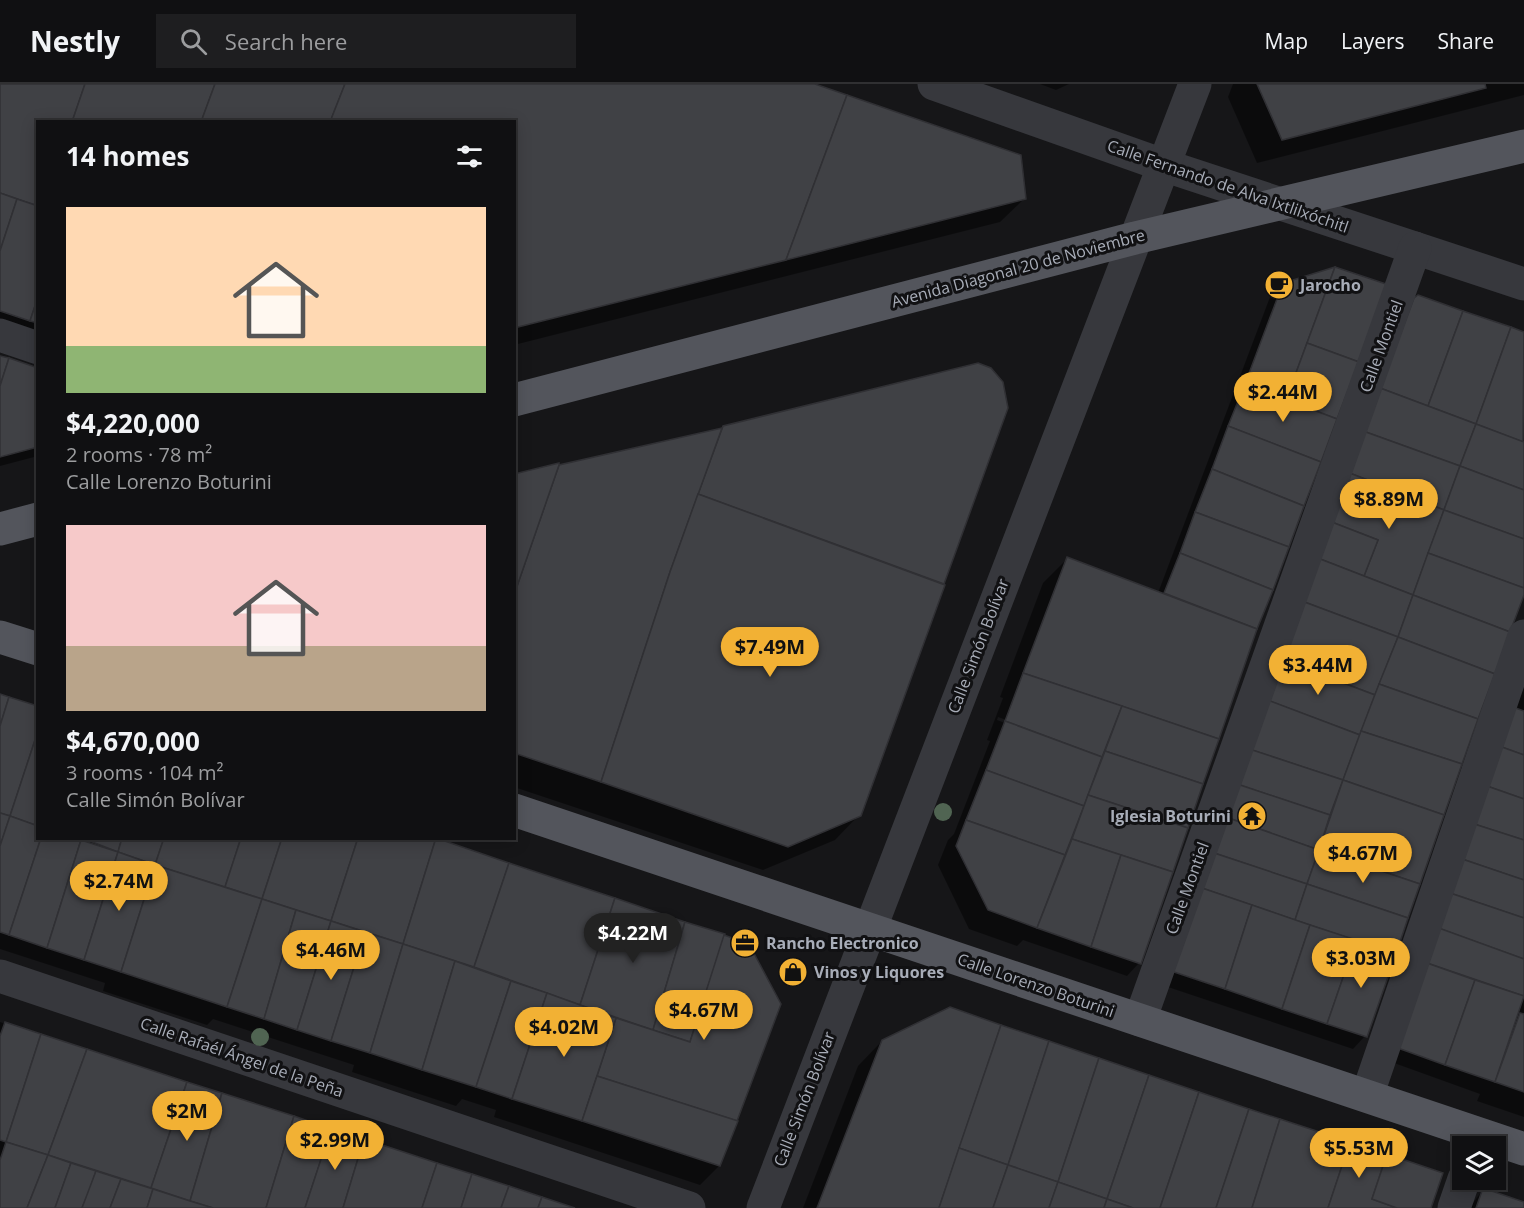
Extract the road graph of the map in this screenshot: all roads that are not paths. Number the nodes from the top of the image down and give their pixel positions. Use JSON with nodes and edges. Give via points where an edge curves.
{"nodes":[{"id":1,"x":934,"y":84,"type":"edge"},
{"id":2,"x":1195,"y":84,"type":"edge"},
{"id":3,"x":1524,"y":146,"type":"edge"},
{"id":4,"x":1164,"y":165,"type":"junction"},
{"id":5,"x":1283,"y":204,"type":"junction"},
{"id":6,"x":1136,"y":237,"type":"junction"},
{"id":7,"x":1415,"y":248,"type":"junction"},
{"id":8,"x":1524,"y":284,"type":"edge"},
{"id":9,"x":0,"y":335,"type":"edge"},
{"id":10,"x":36,"y":347,"type":"edge"},
{"id":11,"x":516,"y":399,"type":"edge"},
{"id":12,"x":36,"y":519,"type":"edge"},
{"id":13,"x":0,"y":528,"type":"edge"},
{"id":14,"x":1524,"y":636,"type":"edge"},
{"id":15,"x":0,"y":637,"type":"edge"},
{"id":16,"x":36,"y":648,"type":"edge"},
{"id":17,"x":516,"y":811,"type":"edge"},
{"id":18,"x":868,"y":929,"type":"junction"},
{"id":19,"x":0,"y":976,"type":"edge"},
{"id":20,"x":1140,"y":1020,"type":"junction"},
{"id":21,"x":1367,"y":1096,"type":"junction"},
{"id":22,"x":1467,"y":1136,"type":"edge"},
{"id":23,"x":1506,"y":1146,"type":"edge"},
{"id":24,"x":1524,"y":1149,"type":"edge"},
{"id":25,"x":1460,"y":1190,"type":"edge"},
{"id":26,"x":689,"y":1208,"type":"edge"},
{"id":27,"x":763,"y":1208,"type":"edge"},
{"id":28,"x":1454,"y":1208,"type":"edge"}],
"edges":[{"from":1,"to":4,"type":"street","name":"Calle Fernando de Alva Ixtlilxóchitl"},
{"from":2,"to":4,"type":"street","name":"Calle Simón Bolívar"},
{"from":3,"to":5,"type":"main road","name":"Avenida Diagonal 20 de Noviembre"},
{"from":4,"to":5,"type":"street","name":"Calle Fernando de Alva Ixtlilxóchitl"},
{"from":4,"to":6,"type":"street","name":"Calle Simón Bolívar"},
{"from":5,"to":6,"type":"main road","name":"Avenida Diagonal 20 de Noviembre"},
{"from":5,"to":7,"type":"street","name":"Calle Fernando de Alva Ixtlilxóchitl"},
{"from":6,"to":11,"type":"main road","name":"Avenida Diagonal 20 de Noviembre"},
{"from":6,"to":18,"type":"street","name":"Calle Simón Bolívar"},
{"from":7,"to":8,"type":"street","name":"Calle Fernando de Alva Ixtlilxóchitl"},
{"from":7,"to":20,"type":"street","name":"Calle Montiel"},
{"from":9,"to":10,"type":"street"},
{"from":12,"to":13,"type":"main road"},
{"from":14,"to":21,"type":"street"},
{"from":15,"to":16,"type":"main road"},
{"from":17,"to":18,"type":"main road","name":"Calle Lorenzo Boturini"},
{"from":18,"to":20,"type":"main road","name":"Calle Lorenzo Boturini"},
{"from":18,"to":27,"type":"street","name":"Calle Simón Bolívar"},
{"from":19,"to":26,"type":"street","name":"Calle Rafaél Ángel de la Peña"},
{"from":20,"to":21,"type":"main road","name":"Calle Lorenzo Boturini"},
{"from":21,"to":22,"type":"main road","name":"Calle Lorenzo Boturini"},
{"from":23,"to":24,"type":"main road","name":"Calle Lorenzo Boturini"},
{"from":25,"to":28,"type":"street"}]}
